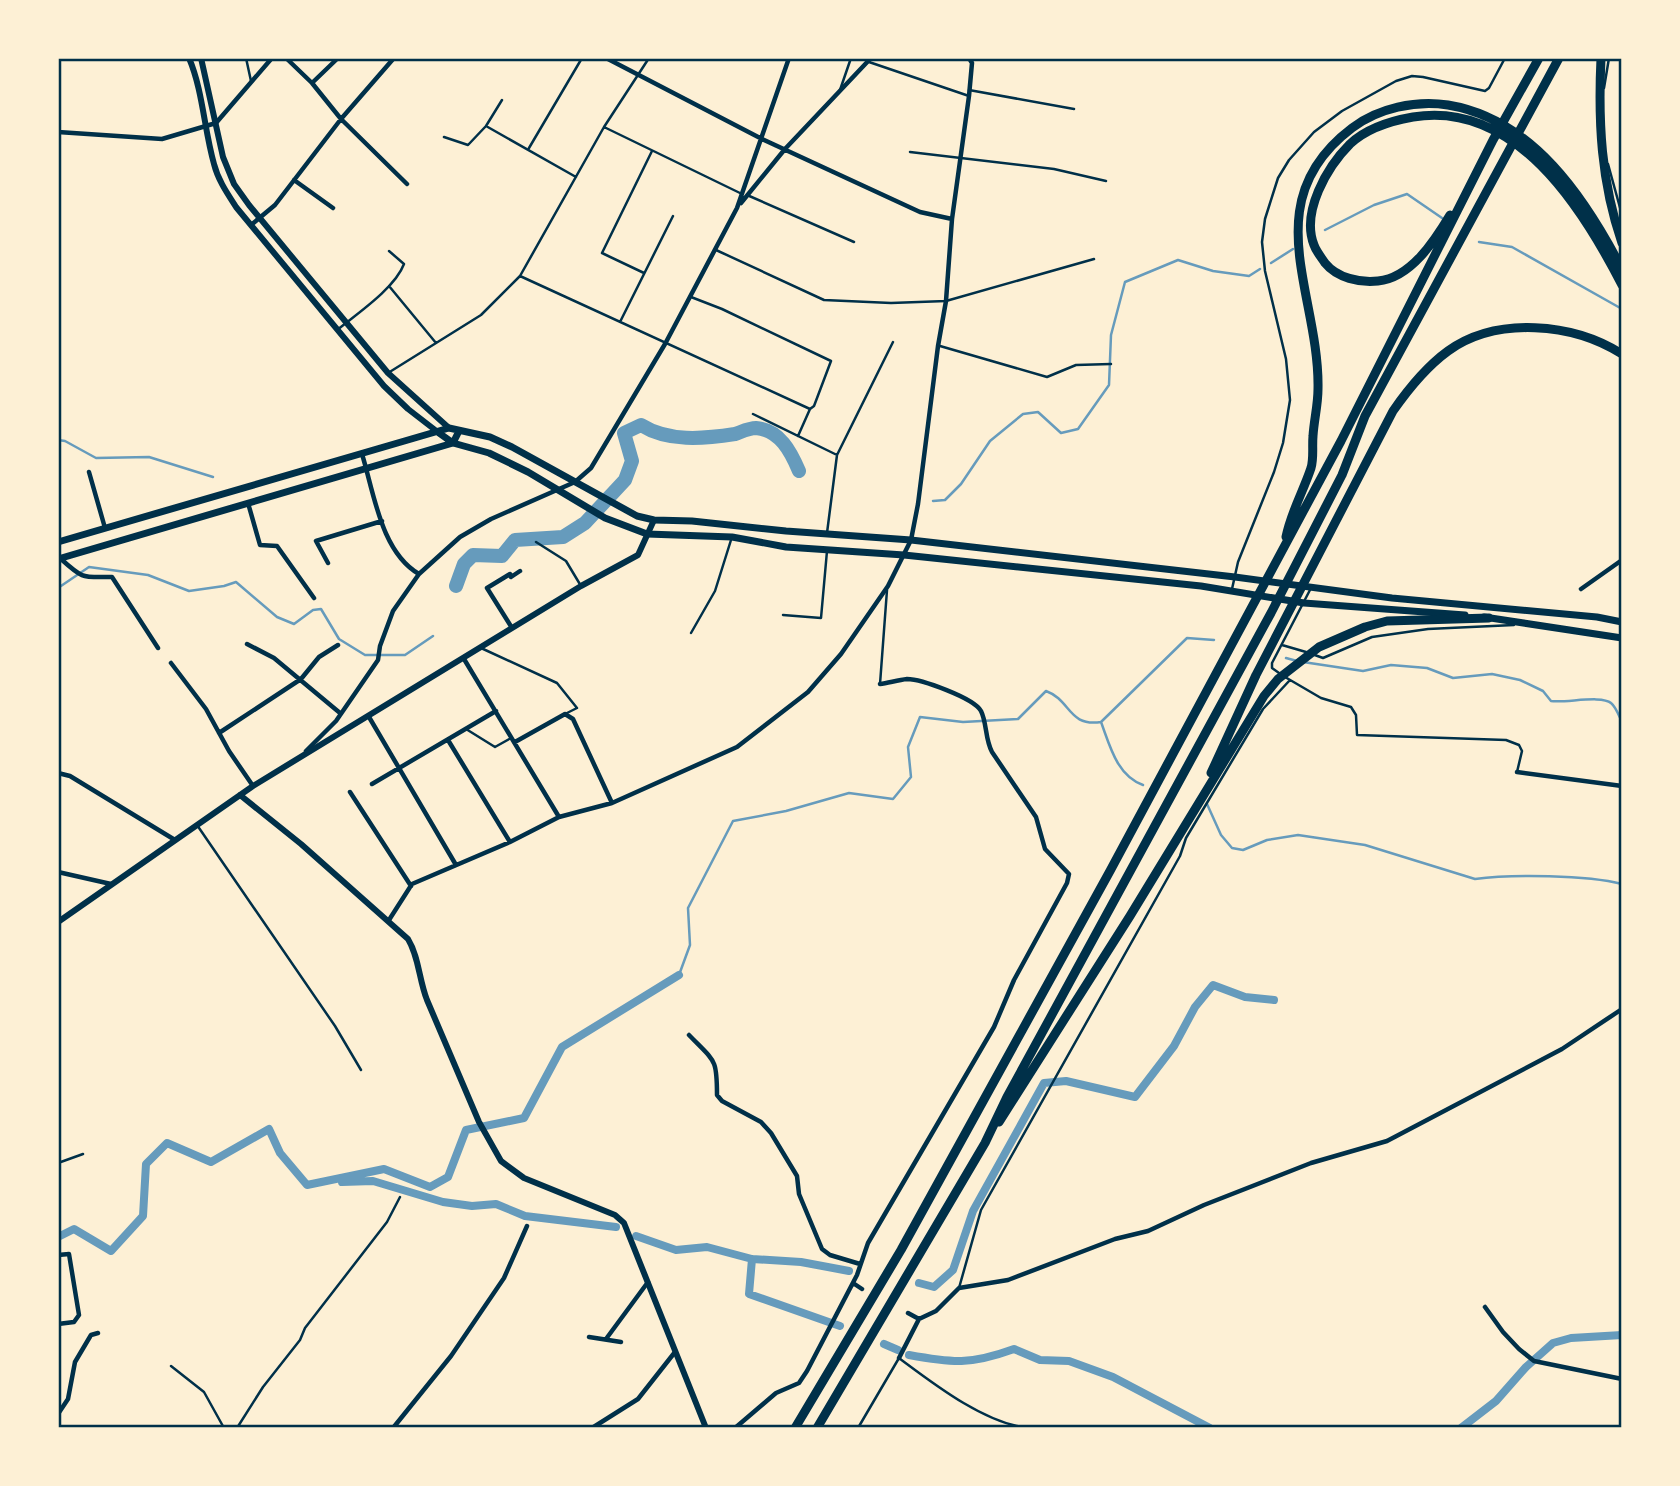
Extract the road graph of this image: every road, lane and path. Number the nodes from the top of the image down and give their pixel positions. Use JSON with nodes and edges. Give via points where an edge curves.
{"nodes":[{"id":1,"x":189,"y":58,"type":"edge"},
{"id":2,"x":201,"y":58,"type":"edge"},
{"id":3,"x":246,"y":58,"type":"edge"},
{"id":4,"x":271,"y":58,"type":"edge"},
{"id":5,"x":286,"y":58,"type":"edge"},
{"id":6,"x":338,"y":58,"type":"edge"},
{"id":7,"x":394,"y":58,"type":"edge"},
{"id":8,"x":582,"y":58,"type":"edge"},
{"id":9,"x":606,"y":58,"type":"edge"},
{"id":10,"x":649,"y":58,"type":"edge"},
{"id":11,"x":789,"y":58,"type":"edge"},
{"id":12,"x":851,"y":58,"type":"edge"},
{"id":13,"x":970,"y":58,"type":"edge"},
{"id":14,"x":1505,"y":58,"type":"edge"},
{"id":15,"x":1539,"y":58,"type":"edge"},
{"id":16,"x":1559,"y":58,"type":"edge"},
{"id":17,"x":1601,"y":58,"type":"edge"},
{"id":18,"x":1609,"y":58,"type":"edge"},
{"id":19,"x":869,"y":60,"type":"edge"},
{"id":20,"x":638,"y":74,"type":"junction"},
{"id":21,"x":251,"y":81,"type":"junction"},
{"id":22,"x":312,"y":83,"type":"junction"},
{"id":23,"x":838,"y":93,"type":"junction"},
{"id":24,"x":969,"y":93,"type":"junction"},
{"id":25,"x":502,"y":100,"type":"dead end"},
{"id":26,"x":1074,"y":109,"type":"dead end"},
{"id":27,"x":341,"y":119,"type":"junction"},
{"id":28,"x":216,"y":122,"type":"junction"},
{"id":29,"x":486,"y":125,"type":"junction"},
{"id":30,"x":205,"y":127,"type":"junction"},
{"id":31,"x":604,"y":127,"type":"junction"},
{"id":32,"x":58,"y":132,"type":"edge"},
{"id":33,"x":444,"y":137,"type":"dead end"},
{"id":34,"x":762,"y":139,"type":"junction"},
{"id":35,"x":1493,"y":140,"type":"junction"},
{"id":36,"x":529,"y":148,"type":"junction"},
{"id":37,"x":785,"y":149,"type":"junction"},
{"id":38,"x":652,"y":151,"type":"junction"},
{"id":39,"x":910,"y":152,"type":"dead end"},
{"id":40,"x":962,"y":160,"type":"junction"},
{"id":41,"x":576,"y":177,"type":"junction"},
{"id":42,"x":294,"y":180,"type":"junction"},
{"id":43,"x":1106,"y":181,"type":"dead end"},
{"id":44,"x":407,"y":184,"type":"dead end"},
{"id":45,"x":744,"y":195,"type":"junction"},
{"id":46,"x":334,"y":208,"type":"dead end"},
{"id":47,"x":1622,"y":215,"type":"edge"},
{"id":48,"x":673,"y":216,"type":"dead end"},
{"id":49,"x":260,"y":217,"type":"junction"},
{"id":50,"x":952,"y":219,"type":"junction"},
{"id":51,"x":251,"y":225,"type":"junction"},
{"id":52,"x":855,"y":242,"type":"dead end"},
{"id":53,"x":1622,"y":243,"type":"edge"},
{"id":54,"x":715,"y":249,"type":"junction"},
{"id":55,"x":389,"y":251,"type":"dead end"},
{"id":56,"x":1094,"y":259,"type":"dead end"},
{"id":57,"x":1622,"y":269,"type":"edge"},
{"id":58,"x":644,"y":273,"type":"junction"},
{"id":59,"x":520,"y":276,"type":"junction"},
{"id":60,"x":1622,"y":285,"type":"edge"},
{"id":61,"x":389,"y":286,"type":"junction"},
{"id":62,"x":691,"y":297,"type":"junction"},
{"id":63,"x":946,"y":301,"type":"junction"},
{"id":64,"x":620,"y":322,"type":"junction"},
{"id":65,"x":346,"y":323,"type":"junction"},
{"id":66,"x":337,"y":330,"type":"junction"},
{"id":67,"x":893,"y":342,"type":"dead end"},
{"id":68,"x":436,"y":343,"type":"junction"},
{"id":69,"x":666,"y":344,"type":"junction"},
{"id":70,"x":938,"y":346,"type":"junction"},
{"id":71,"x":1622,"y":354,"type":"edge"},
{"id":72,"x":1111,"y":364,"type":"dead end"},
{"id":73,"x":388,"y":373,"type":"junction"},
{"id":74,"x":810,"y":410,"type":"junction"},
{"id":75,"x":753,"y":414,"type":"dead end"},
{"id":76,"x":449,"y":428,"type":"junction"},
{"id":77,"x":459,"y":431,"type":"junction"},
{"id":78,"x":439,"y":433,"type":"junction"},
{"id":79,"x":798,"y":436,"type":"junction"},
{"id":80,"x":453,"y":443,"type":"junction"},
{"id":81,"x":362,"y":454,"type":"junction"},
{"id":82,"x":837,"y":454,"type":"junction"},
{"id":83,"x":367,"y":469,"type":"junction"},
{"id":84,"x":89,"y":472,"type":"dead end"},
{"id":85,"x":575,"y":482,"type":"junction"},
{"id":86,"x":556,"y":490,"type":"junction"},
{"id":87,"x":248,"y":503,"type":"junction"},
{"id":88,"x":654,"y":520,"type":"junction"},
{"id":89,"x":382,"y":521,"type":"junction"},
{"id":90,"x":106,"y":528,"type":"junction"},
{"id":91,"x":827,"y":533,"type":"junction"},
{"id":92,"x":647,"y":534,"type":"junction"},
{"id":93,"x":732,"y":537,"type":"junction"},
{"id":94,"x":911,"y":540,"type":"junction"},
{"id":95,"x":58,"y":542,"type":"edge"},
{"id":96,"x":536,"y":542,"type":"dead end"},
{"id":97,"x":1284,"y":546,"type":"junction"},
{"id":98,"x":827,"y":549,"type":"junction"},
{"id":99,"x":904,"y":555,"type":"junction"},
{"id":100,"x":58,"y":558,"type":"edge"},
{"id":101,"x":1622,"y":560,"type":"edge"},
{"id":102,"x":328,"y":563,"type":"dead end"},
{"id":103,"x":520,"y":571,"type":"dead end"},
{"id":104,"x":419,"y":574,"type":"junction"},
{"id":105,"x":1235,"y":577,"type":"junction"},
{"id":106,"x":581,"y":586,"type":"junction"},
{"id":107,"x":888,"y":586,"type":"junction"},
{"id":108,"x":1311,"y":588,"type":"junction"},
{"id":109,"x":1581,"y":589,"type":"dead end"},
{"id":110,"x":1231,"y":592,"type":"junction"},
{"id":111,"x":314,"y":598,"type":"dead end"},
{"id":112,"x":1304,"y":603,"type":"junction"},
{"id":113,"x":783,"y":615,"type":"dead end"},
{"id":114,"x":1489,"y":618,"type":"junction"},
{"id":115,"x":1622,"y":622,"type":"edge"},
{"id":116,"x":1534,"y":624,"type":"junction"},
{"id":117,"x":513,"y":628,"type":"junction"},
{"id":118,"x":691,"y":633,"type":"dead end"},
{"id":119,"x":1622,"y":638,"type":"edge"},
{"id":120,"x":247,"y":644,"type":"dead end"},
{"id":121,"x":338,"y":645,"type":"dead end"},
{"id":122,"x":1282,"y":645,"type":"junction"},
{"id":123,"x":158,"y":648,"type":"dead end"},
{"id":124,"x":481,"y":648,"type":"junction"},
{"id":125,"x":464,"y":659,"type":"junction"},
{"id":126,"x":171,"y":663,"type":"dead end"},
{"id":127,"x":301,"y":679,"type":"junction"},
{"id":128,"x":1290,"y":680,"type":"junction"},
{"id":129,"x":880,"y":684,"type":"joint"},
{"id":130,"x":496,"y":711,"type":"junction"},
{"id":131,"x":340,"y":713,"type":"junction"},
{"id":132,"x":565,"y":714,"type":"junction"},
{"id":133,"x":369,"y":718,"type":"junction"},
{"id":134,"x":349,"y":729,"type":"junction"},
{"id":135,"x":466,"y":729,"type":"junction"},
{"id":136,"x":219,"y":733,"type":"junction"},
{"id":137,"x":513,"y":739,"type":"junction"},
{"id":138,"x":448,"y":740,"type":"junction"},
{"id":139,"x":298,"y":759,"type":"junction"},
{"id":140,"x":400,"y":768,"type":"junction"},
{"id":141,"x":1517,"y":772,"type":"joint"},
{"id":142,"x":58,"y":773,"type":"edge"},
{"id":143,"x":372,"y":784,"type":"dead end"},
{"id":144,"x":254,"y":786,"type":"junction"},
{"id":145,"x":1622,"y":786,"type":"edge"},
{"id":146,"x":350,"y":792,"type":"dead end"},
{"id":147,"x":240,"y":795,"type":"junction"},
{"id":148,"x":612,"y":803,"type":"junction"},
{"id":149,"x":1194,"y":808,"type":"junction"},
{"id":150,"x":559,"y":817,"type":"junction"},
{"id":151,"x":197,"y":825,"type":"junction"},
{"id":152,"x":176,"y":840,"type":"junction"},
{"id":153,"x":510,"y":842,"type":"junction"},
{"id":154,"x":456,"y":865,"type":"junction"},
{"id":155,"x":58,"y":872,"type":"edge"},
{"id":156,"x":111,"y":884,"type":"junction"},
{"id":157,"x":411,"y":886,"type":"junction"},
{"id":158,"x":389,"y":920,"type":"junction"},
{"id":159,"x":58,"y":922,"type":"edge"},
{"id":160,"x":1622,"y":1009,"type":"edge"},
{"id":161,"x":689,"y":1035,"type":"dead end"},
{"id":162,"x":361,"y":1070,"type":"dead end"},
{"id":163,"x":985,"y":1143,"type":"junction"},
{"id":164,"x":83,"y":1154,"type":"dead end"},
{"id":165,"x":58,"y":1163,"type":"edge"},
{"id":166,"x":400,"y":1197,"type":"dead end"},
{"id":167,"x":527,"y":1226,"type":"dead end"},
{"id":168,"x":58,"y":1255,"type":"edge"},
{"id":169,"x":860,"y":1264,"type":"junction"},
{"id":170,"x":648,"y":1282,"type":"junction"},
{"id":171,"x":853,"y":1283,"type":"junction"},
{"id":172,"x":959,"y":1288,"type":"junction"},
{"id":173,"x":862,"y":1289,"type":"dead end"},
{"id":174,"x":1485,"y":1307,"type":"dead end"},
{"id":175,"x":908,"y":1313,"type":"dead end"},
{"id":176,"x":919,"y":1319,"type":"junction"},
{"id":177,"x":58,"y":1324,"type":"edge"},
{"id":178,"x":98,"y":1333,"type":"dead end"},
{"id":179,"x":589,"y":1337,"type":"dead end"},
{"id":180,"x":606,"y":1339,"type":"junction"},
{"id":181,"x":621,"y":1342,"type":"dead end"},
{"id":182,"x":676,"y":1351,"type":"junction"},
{"id":183,"x":899,"y":1357,"type":"junction"},
{"id":184,"x":171,"y":1366,"type":"dead end"},
{"id":185,"x":1622,"y":1379,"type":"edge"},
{"id":186,"x":58,"y":1414,"type":"edge"},
{"id":187,"x":224,"y":1428,"type":"edge"},
{"id":188,"x":237,"y":1428,"type":"edge"},
{"id":189,"x":394,"y":1428,"type":"edge"},
{"id":190,"x":592,"y":1428,"type":"edge"},
{"id":191,"x":706,"y":1428,"type":"edge"},
{"id":192,"x":735,"y":1428,"type":"edge"},
{"id":193,"x":795,"y":1428,"type":"edge"},
{"id":194,"x":817,"y":1428,"type":"edge"},
{"id":195,"x":858,"y":1428,"type":"edge"},
{"id":196,"x":1022,"y":1428,"type":"edge"},
{"id":197,"x":1028,"y":1428,"type":"edge"}],
"edges":[{"from":1,"to":30,"type":"street"},
{"from":2,"to":28,"type":"street"},
{"from":3,"to":21,"type":"lane"},
{"from":4,"to":21,"type":"street"},
{"from":5,"to":22,"type":"street"},
{"from":6,"to":22,"type":"street"},
{"from":7,"to":27,"type":"street"},
{"from":8,"to":36,"type":"lane"},
{"from":9,"to":20,"type":"street"},
{"from":10,"to":20,"type":"lane"},
{"from":11,"to":34,"type":"street"},
{"from":12,"to":23,"type":"lane"},
{"from":13,"to":24,"type":"street"},
{"from":14,"to":105,"type":"lane","via":[[1485,90],[1423,77],[1396,81],[1314,132],[1278,178],[1262,242],[1290,400],[1275,472]]},
{"from":15,"to":35,"type":"highway"},
{"from":16,"to":163,"type":"highway","via":[[1365,416],[1342,475],[1271,613]]},
{"from":17,"to":53,"type":"highway","via":[[1601,147]]},
{"from":18,"to":47,"type":"lane","via":[[1604,148]]},
{"from":19,"to":23,"type":"street"},
{"from":19,"to":24,"type":"lane"},
{"from":20,"to":31,"type":"lane"},
{"from":20,"to":34,"type":"street"},
{"from":21,"to":28,"type":"street"},
{"from":22,"to":27,"type":"street"},
{"from":23,"to":37,"type":"street"},
{"from":24,"to":26,"type":"lane"},
{"from":24,"to":40,"type":"street"},
{"from":25,"to":29,"type":"lane"},
{"from":27,"to":42,"type":"street"},
{"from":27,"to":44,"type":"street"},
{"from":28,"to":30,"type":"street"},
{"from":28,"to":49,"type":"street","via":[[234,184]]},
{"from":29,"to":33,"type":"lane","via":[[468,145]]},
{"from":29,"to":36,"type":"lane"},
{"from":30,"to":32,"type":"street","via":[[162,139]]},
{"from":30,"to":51,"type":"street","via":[[218,177]]},
{"from":31,"to":38,"type":"lane"},
{"from":31,"to":41,"type":"lane"},
{"from":34,"to":37,"type":"street"},
{"from":34,"to":45,"type":"street"},
{"from":35,"to":60,"type":"highway","via":[[1428,249],[1395,275],[1383,281],[1359,281],[1330,269],[1320,256],[1313,244],[1311,215],[1335,162],[1373,128],[1432,114],[1482,124],[1515,142],[1558,184]]},
{"from":35,"to":97,"type":"highway"},
{"from":36,"to":41,"type":"lane"},
{"from":37,"to":45,"type":"street"},
{"from":37,"to":50,"type":"street","via":[[920,212]]},
{"from":38,"to":45,"type":"lane"},
{"from":38,"to":58,"type":"lane","via":[[602,253]]},
{"from":39,"to":40,"type":"lane"},
{"from":40,"to":43,"type":"lane","via":[[1054,169]]},
{"from":40,"to":50,"type":"street"},
{"from":41,"to":59,"type":"lane"},
{"from":42,"to":46,"type":"street"},
{"from":42,"to":49,"type":"street"},
{"from":45,"to":52,"type":"lane"},
{"from":45,"to":54,"type":"street"},
{"from":48,"to":58,"type":"lane"},
{"from":49,"to":51,"type":"street"},
{"from":49,"to":65,"type":"street"},
{"from":50,"to":63,"type":"street"},
{"from":51,"to":66,"type":"street"},
{"from":54,"to":62,"type":"street"},
{"from":54,"to":63,"type":"lane","via":[[824,300]]},
{"from":55,"to":61,"type":"lane","via":[[404,264]]},
{"from":56,"to":63,"type":"lane"},
{"from":57,"to":97,"type":"highway","via":[[1598,222],[1572,186],[1545,156],[1484,114],[1421,103],[1377,114],[1339,137],[1318,162],[1300,211],[1297,236],[1318,388],[1312,465],[1290,517]]},
{"from":58,"to":64,"type":"lane"},
{"from":59,"to":64,"type":"lane"},
{"from":59,"to":68,"type":"lane","via":[[481,315]]},
{"from":61,"to":65,"type":"lane"},
{"from":61,"to":68,"type":"lane"},
{"from":62,"to":69,"type":"street"},
{"from":62,"to":74,"type":"lane","via":[[831,361]]},
{"from":63,"to":70,"type":"street"},
{"from":64,"to":69,"type":"lane"},
{"from":65,"to":66,"type":"lane"},
{"from":65,"to":73,"type":"street"},
{"from":66,"to":78,"type":"street","via":[[384,386]]},
{"from":67,"to":82,"type":"lane"},
{"from":68,"to":73,"type":"lane"},
{"from":69,"to":74,"type":"lane"},
{"from":69,"to":85,"type":"street","via":[[592,468]]},
{"from":70,"to":72,"type":"lane","via":[[1047,377],[1076,365]]},
{"from":70,"to":94,"type":"street"},
{"from":71,"to":149,"type":"highway","via":[[1594,339],[1555,329],[1493,331],[1450,349],[1423,373],[1393,411],[1256,675]]},
{"from":73,"to":76,"type":"street"},
{"from":74,"to":79,"type":"lane"},
{"from":75,"to":79,"type":"lane"},
{"from":76,"to":77,"type":"main road"},
{"from":76,"to":78,"type":"main road"},
{"from":77,"to":80,"type":"main road"},
{"from":77,"to":85,"type":"main road","via":[[501,442]]},
{"from":78,"to":80,"type":"main road"},
{"from":78,"to":81,"type":"main road"},
{"from":79,"to":82,"type":"lane"},
{"from":80,"to":83,"type":"main road"},
{"from":80,"to":86,"type":"main road","via":[[489,453]]},
{"from":81,"to":83,"type":"street"},
{"from":81,"to":90,"type":"main road"},
{"from":82,"to":91,"type":"lane"},
{"from":83,"to":87,"type":"main road"},
{"from":83,"to":89,"type":"street"},
{"from":84,"to":90,"type":"street"},
{"from":85,"to":86,"type":"street"},
{"from":85,"to":88,"type":"main road","via":[[636,516]]},
{"from":86,"to":92,"type":"main road","via":[[594,513]]},
{"from":86,"to":104,"type":"street","via":[[470,531]]},
{"from":87,"to":100,"type":"main road"},
{"from":87,"to":111,"type":"street","via":[[260,545],[277,546]]},
{"from":88,"to":91,"type":"main road"},
{"from":88,"to":92,"type":"street"},
{"from":89,"to":102,"type":"street","via":[[316,541]]},
{"from":89,"to":104,"type":"street","via":[[396,552]]},
{"from":90,"to":95,"type":"main road"},
{"from":91,"to":94,"type":"main road"},
{"from":92,"to":93,"type":"main road"},
{"from":92,"to":106,"type":"street","via":[[638,555]]},
{"from":93,"to":98,"type":"main road"},
{"from":93,"to":118,"type":"lane","via":[[715,592]]},
{"from":94,"to":99,"type":"street"},
{"from":94,"to":105,"type":"main road"},
{"from":96,"to":106,"type":"lane","via":[[566,561]]},
{"from":97,"to":193,"type":"highway","via":[[1035,1010]]},
{"from":98,"to":99,"type":"main road"},
{"from":98,"to":113,"type":"lane","via":[[821,618]]},
{"from":99,"to":107,"type":"street"},
{"from":99,"to":110,"type":"main road"},
{"from":100,"to":123,"type":"street","via":[[87,579],[113,577]]},
{"from":101,"to":109,"type":"street"},
{"from":103,"to":117,"type":"street","via":[[487,588]]},
{"from":104,"to":131,"type":"street","via":[[393,611],[379,660]]},
{"from":105,"to":108,"type":"main road"},
{"from":105,"to":110,"type":"lane"},
{"from":106,"to":117,"type":"street"},
{"from":107,"to":129,"type":"lane"},
{"from":107,"to":148,"type":"street","via":[[808,692],[737,747]]},
{"from":108,"to":112,"type":"lane"},
{"from":108,"to":115,"type":"main road"},
{"from":110,"to":112,"type":"main road"},
{"from":112,"to":114,"type":"main road"},
{"from":112,"to":122,"type":"lane"},
{"from":114,"to":116,"type":"main road"},
{"from":114,"to":149,"type":"highway","via":[[1387,621],[1319,647],[1264,696]]},
{"from":116,"to":119,"type":"main road"},
{"from":116,"to":122,"type":"lane","via":[[1372,637],[1323,658]]},
{"from":117,"to":124,"type":"street"},
{"from":120,"to":127,"type":"street"},
{"from":121,"to":127,"type":"street","via":[[319,657]]},
{"from":122,"to":128,"type":"lane","via":[[1272,668]]},
{"from":124,"to":125,"type":"street"},
{"from":124,"to":132,"type":"lane","via":[[557,683],[577,708]]},
{"from":125,"to":130,"type":"street"},
{"from":125,"to":133,"type":"street"},
{"from":126,"to":136,"type":"street"},
{"from":127,"to":131,"type":"street"},
{"from":127,"to":136,"type":"street"},
{"from":128,"to":141,"type":"lane","via":[[1321,698],[1351,707],[1357,735],[1506,740],[1520,745]]},
{"from":128,"to":172,"type":"lane","via":[[1263,709],[1186,838],[981,1210]]},
{"from":129,"to":169,"type":"street","via":[[908,679],[974,703],[981,711],[992,752],[1036,817],[1045,849],[1069,874],[994,1027]]},
{"from":130,"to":135,"type":"street"},
{"from":130,"to":137,"type":"street"},
{"from":131,"to":134,"type":"lane"},
{"from":131,"to":139,"type":"street"},
{"from":132,"to":137,"type":"street"},
{"from":132,"to":148,"type":"street","via":[[573,719]]},
{"from":133,"to":134,"type":"street"},
{"from":133,"to":140,"type":"street"},
{"from":134,"to":139,"type":"street"},
{"from":135,"to":137,"type":"lane","via":[[495,747]]},
{"from":135,"to":138,"type":"street"},
{"from":136,"to":144,"type":"street"},
{"from":137,"to":150,"type":"street"},
{"from":138,"to":140,"type":"street"},
{"from":138,"to":153,"type":"street"},
{"from":139,"to":144,"type":"street"},
{"from":140,"to":143,"type":"street"},
{"from":140,"to":154,"type":"street"},
{"from":141,"to":145,"type":"street"},
{"from":142,"to":152,"type":"street"},
{"from":144,"to":147,"type":"street"},
{"from":146,"to":157,"type":"street"},
{"from":147,"to":151,"type":"street"},
{"from":147,"to":158,"type":"street"},
{"from":148,"to":150,"type":"street"},
{"from":149,"to":163,"type":"highway"},
{"from":150,"to":153,"type":"street"},
{"from":151,"to":152,"type":"street"},
{"from":151,"to":162,"type":"lane"},
{"from":152,"to":156,"type":"street"},
{"from":153,"to":154,"type":"street"},
{"from":154,"to":157,"type":"street"},
{"from":155,"to":156,"type":"street"},
{"from":156,"to":159,"type":"street"},
{"from":157,"to":158,"type":"street"},
{"from":158,"to":170,"type":"street","via":[[414,948],[427,1000],[479,1122],[501,1161],[524,1178],[615,1215],[624,1223]]},
{"from":160,"to":172,"type":"street","via":[[1562,1049],[1387,1142],[1311,1163],[1148,1231],[1008,1280]]},
{"from":161,"to":169,"type":"street","via":[[714,1061],[717,1096],[771,1133],[797,1176],[799,1194],[822,1250]]},
{"from":163,"to":194,"type":"highway"},
{"from":164,"to":165,"type":"lane"},
{"from":166,"to":188,"type":"lane","via":[[387,1222],[305,1328]]},
{"from":167,"to":189,"type":"street","via":[[504,1278]]},
{"from":168,"to":177,"type":"street","via":[[69,1254],[79,1315],[74,1322]]},
{"from":169,"to":171,"type":"street"},
{"from":170,"to":180,"type":"street"},
{"from":170,"to":182,"type":"street"},
{"from":171,"to":173,"type":"street"},
{"from":171,"to":192,"type":"street","via":[[799,1383],[776,1393]]},
{"from":172,"to":176,"type":"street","via":[[936,1311]]},
{"from":174,"to":185,"type":"street","via":[[1534,1361]]},
{"from":175,"to":176,"type":"street"},
{"from":176,"to":183,"type":"street"},
{"from":178,"to":186,"type":"street","via":[[91,1335],[80,1352],[68,1399]]},
{"from":179,"to":180,"type":"street"},
{"from":180,"to":181,"type":"street"},
{"from":182,"to":190,"type":"street","via":[[638,1399]]},
{"from":182,"to":191,"type":"street"},
{"from":183,"to":195,"type":"lane"},
{"from":183,"to":196,"type":"lane","via":[[989,1416]]},
{"from":184,"to":187,"type":"lane","via":[[204,1392]]},
{"from":196,"to":197,"type":"lane"}]}
